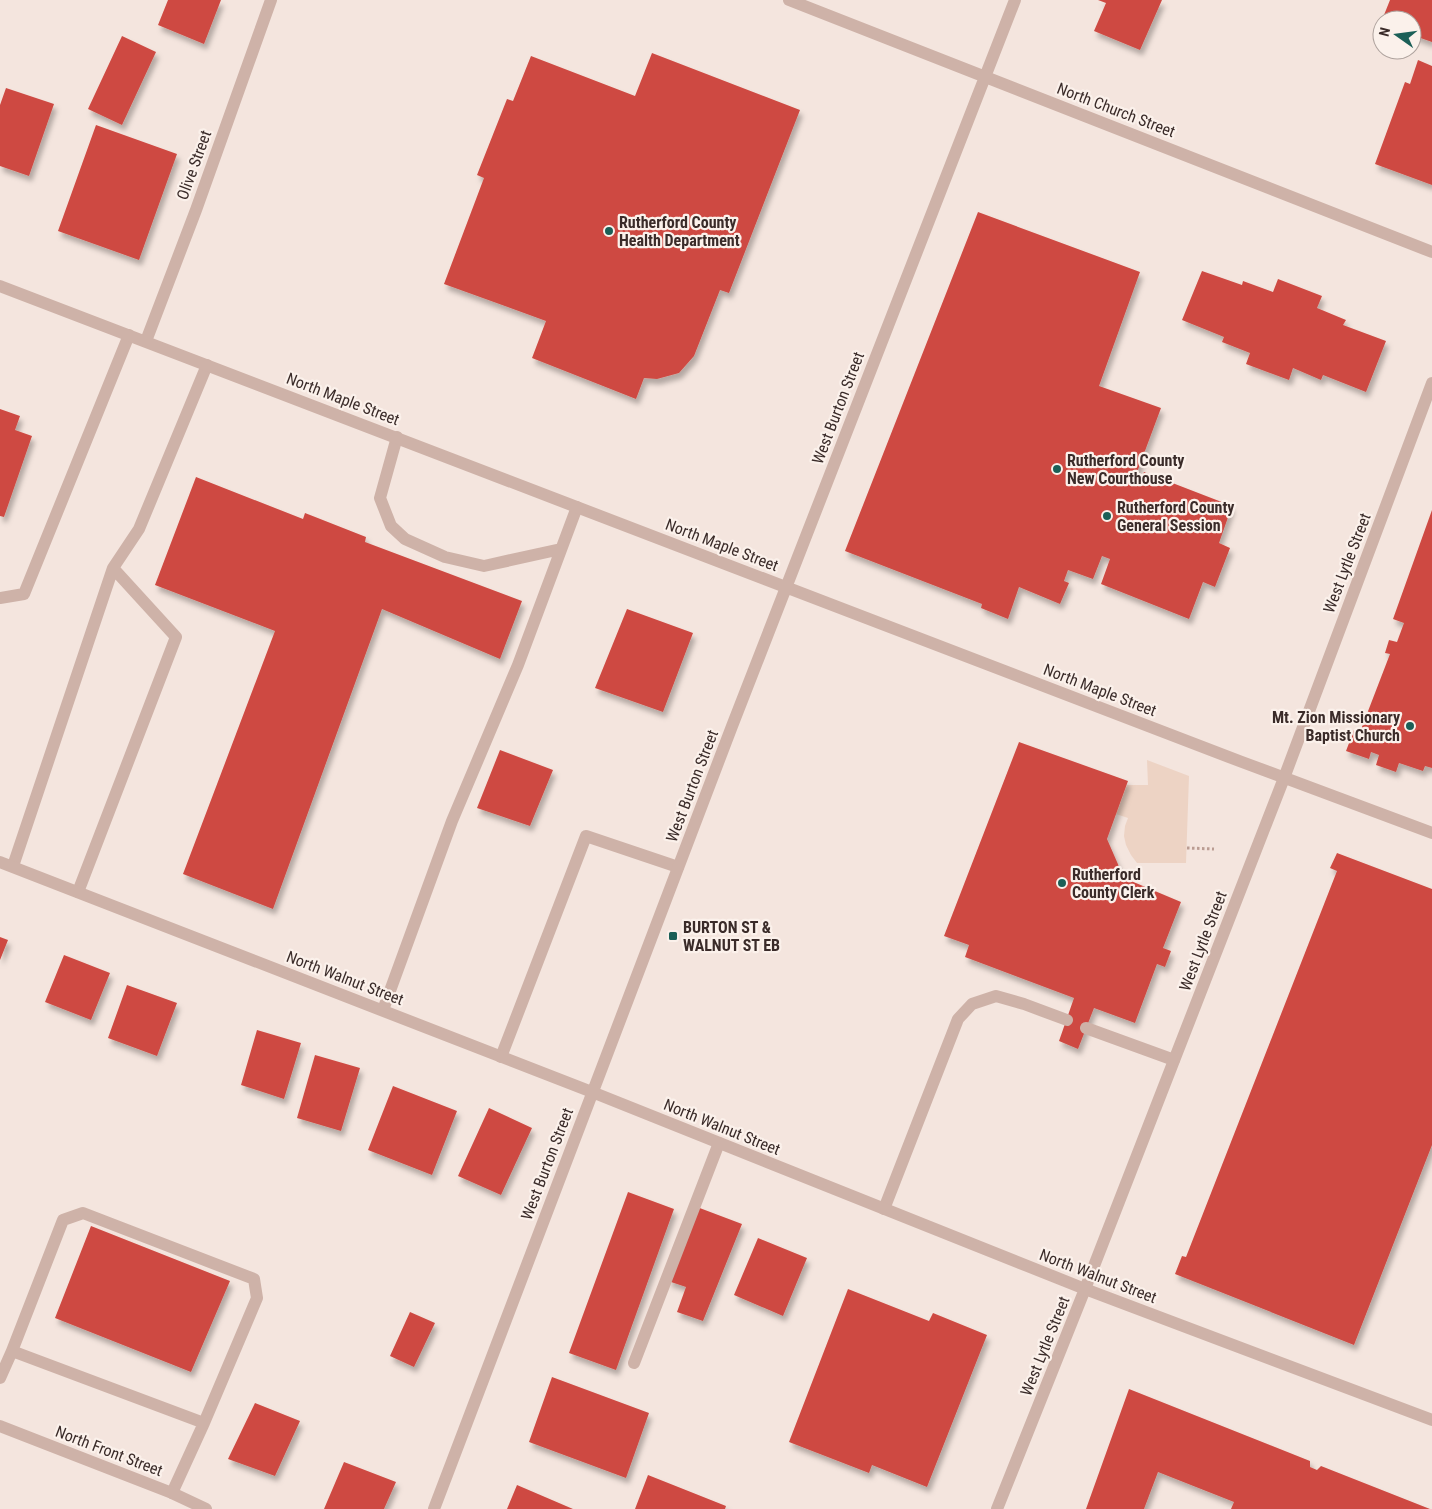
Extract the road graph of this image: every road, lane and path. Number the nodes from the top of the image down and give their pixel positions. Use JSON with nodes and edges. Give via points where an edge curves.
{"nodes":[{"id":1,"x":271,"y":0,"type":"edge"},
{"id":2,"x":789,"y":0,"type":"edge"},
{"id":3,"x":1015,"y":0,"type":"edge"},
{"id":4,"x":985,"y":76,"type":"junction"},
{"id":5,"x":1432,"y":252,"type":"edge"},
{"id":6,"x":0,"y":286,"type":"edge"},
{"id":7,"x":129,"y":335,"type":"junction"},
{"id":8,"x":146,"y":341,"type":"junction"},
{"id":9,"x":207,"y":365,"type":"junction"},
{"id":10,"x":1432,"y":383,"type":"edge"},
{"id":11,"x":396,"y":437,"type":"junction"},
{"id":12,"x":577,"y":507,"type":"junction"},
{"id":13,"x":561,"y":549,"type":"junction"},
{"id":14,"x":113,"y":568,"type":"junction"},
{"id":15,"x":786,"y":586,"type":"junction"},
{"id":16,"x":0,"y":598,"type":"edge"},
{"id":17,"x":1284,"y":778,"type":"junction"},
{"id":18,"x":1432,"y":833,"type":"edge"},
{"id":19,"x":1187,"y":848,"type":"dead end"},
{"id":20,"x":1214,"y":849,"type":"dead end"},
{"id":21,"x":0,"y":862,"type":"edge"},
{"id":22,"x":13,"y":866,"type":"junction"},
{"id":23,"x":678,"y":867,"type":"junction"},
{"id":24,"x":78,"y":892,"type":"junction"},
{"id":25,"x":383,"y":1010,"type":"junction"},
{"id":26,"x":1067,"y":1020,"type":"dead end"},
{"id":27,"x":1086,"y":1028,"type":"dead end"},
{"id":28,"x":501,"y":1057,"type":"junction"},
{"id":29,"x":1174,"y":1060,"type":"junction"},
{"id":30,"x":592,"y":1092,"type":"junction"},
{"id":31,"x":719,"y":1143,"type":"junction"},
{"id":32,"x":884,"y":1209,"type":"junction"},
{"id":33,"x":1085,"y":1289,"type":"junction"},
{"id":34,"x":12,"y":1351,"type":"junction"},
{"id":35,"x":634,"y":1363,"type":"dead end"},
{"id":36,"x":0,"y":1378,"type":"edge"},
{"id":37,"x":1432,"y":1420,"type":"edge"},
{"id":38,"x":204,"y":1423,"type":"junction"},
{"id":39,"x":0,"y":1426,"type":"edge"},
{"id":40,"x":172,"y":1493,"type":"junction"},
{"id":41,"x":206,"y":1509,"type":"edge"},
{"id":42,"x":434,"y":1509,"type":"edge"},
{"id":43,"x":997,"y":1509,"type":"edge"}],
"edges":[{"from":1,"to":8,"type":"street","name":"Olive Street"},
{"from":2,"to":4,"type":"street","name":"North Church Street"},
{"from":3,"to":4,"type":"street","name":"West Burton Street"},
{"from":4,"to":5,"type":"street","name":"North Church Street"},
{"from":4,"to":15,"type":"street","name":"West Burton Street"},
{"from":6,"to":7,"type":"street","name":"North Maple Street"},
{"from":7,"to":8,"type":"street","name":"North Maple Street"},
{"from":7,"to":16,"type":"street","via":[[24,594]]},
{"from":8,"to":9,"type":"street","name":"North Maple Street"},
{"from":9,"to":11,"type":"street","name":"North Maple Street"},
{"from":9,"to":14,"type":"street","via":[[139,529]]},
{"from":10,"to":17,"type":"street","name":"West Lytle Street"},
{"from":11,"to":12,"type":"street","name":"North Maple Street"},
{"from":11,"to":13,"type":"street","via":[[380,498],[391,526],[405,539],[445,557],[484,566]]},
{"from":12,"to":13,"type":"street"},
{"from":12,"to":15,"type":"street","name":"North Maple Street"},
{"from":13,"to":25,"type":"street","via":[[518,665],[452,821]]},
{"from":14,"to":22,"type":"street"},
{"from":14,"to":24,"type":"street","via":[[176,637]]},
{"from":15,"to":17,"type":"street","name":"North Maple Street"},
{"from":15,"to":23,"type":"street","name":"West Burton Street"},
{"from":17,"to":18,"type":"street","name":"North Maple Street"},
{"from":17,"to":29,"type":"street","name":"West Lytle Street"},
{"from":19,"to":20,"type":"path"},
{"from":21,"to":22,"type":"street","name":"North Walnut Street"},
{"from":22,"to":24,"type":"street","name":"North Walnut Street"},
{"from":23,"to":28,"type":"street","via":[[586,836]]},
{"from":23,"to":30,"type":"street","name":"West Burton Street"},
{"from":24,"to":25,"type":"street","name":"North Walnut Street"},
{"from":25,"to":28,"type":"street","name":"North Walnut Street"},
{"from":26,"to":32,"type":"street","via":[[996,996],[972,1004],[958,1019]]},
{"from":27,"to":29,"type":"street"},
{"from":28,"to":30,"type":"street","name":"North Walnut Street"},
{"from":29,"to":33,"type":"street","name":"West Lytle Street"},
{"from":30,"to":31,"type":"street","name":"North Walnut Street"},
{"from":30,"to":42,"type":"street","name":"West Burton Street"},
{"from":31,"to":32,"type":"street","name":"North Walnut Street"},
{"from":31,"to":35,"type":"street"},
{"from":32,"to":33,"type":"street","name":"North Walnut Street"},
{"from":33,"to":37,"type":"street","name":"North Walnut Street"},
{"from":33,"to":43,"type":"street","name":"West Lytle Street"},
{"from":34,"to":36,"type":"street"},
{"from":34,"to":38,"type":"street"},
{"from":34,"to":38,"type":"street","via":[[63,1220],[83,1213],[254,1279],[257,1298]]},
{"from":38,"to":40,"type":"street"},
{"from":39,"to":40,"type":"street","name":"North Front Street"},
{"from":40,"to":41,"type":"street","name":"North Front Street"}]}
